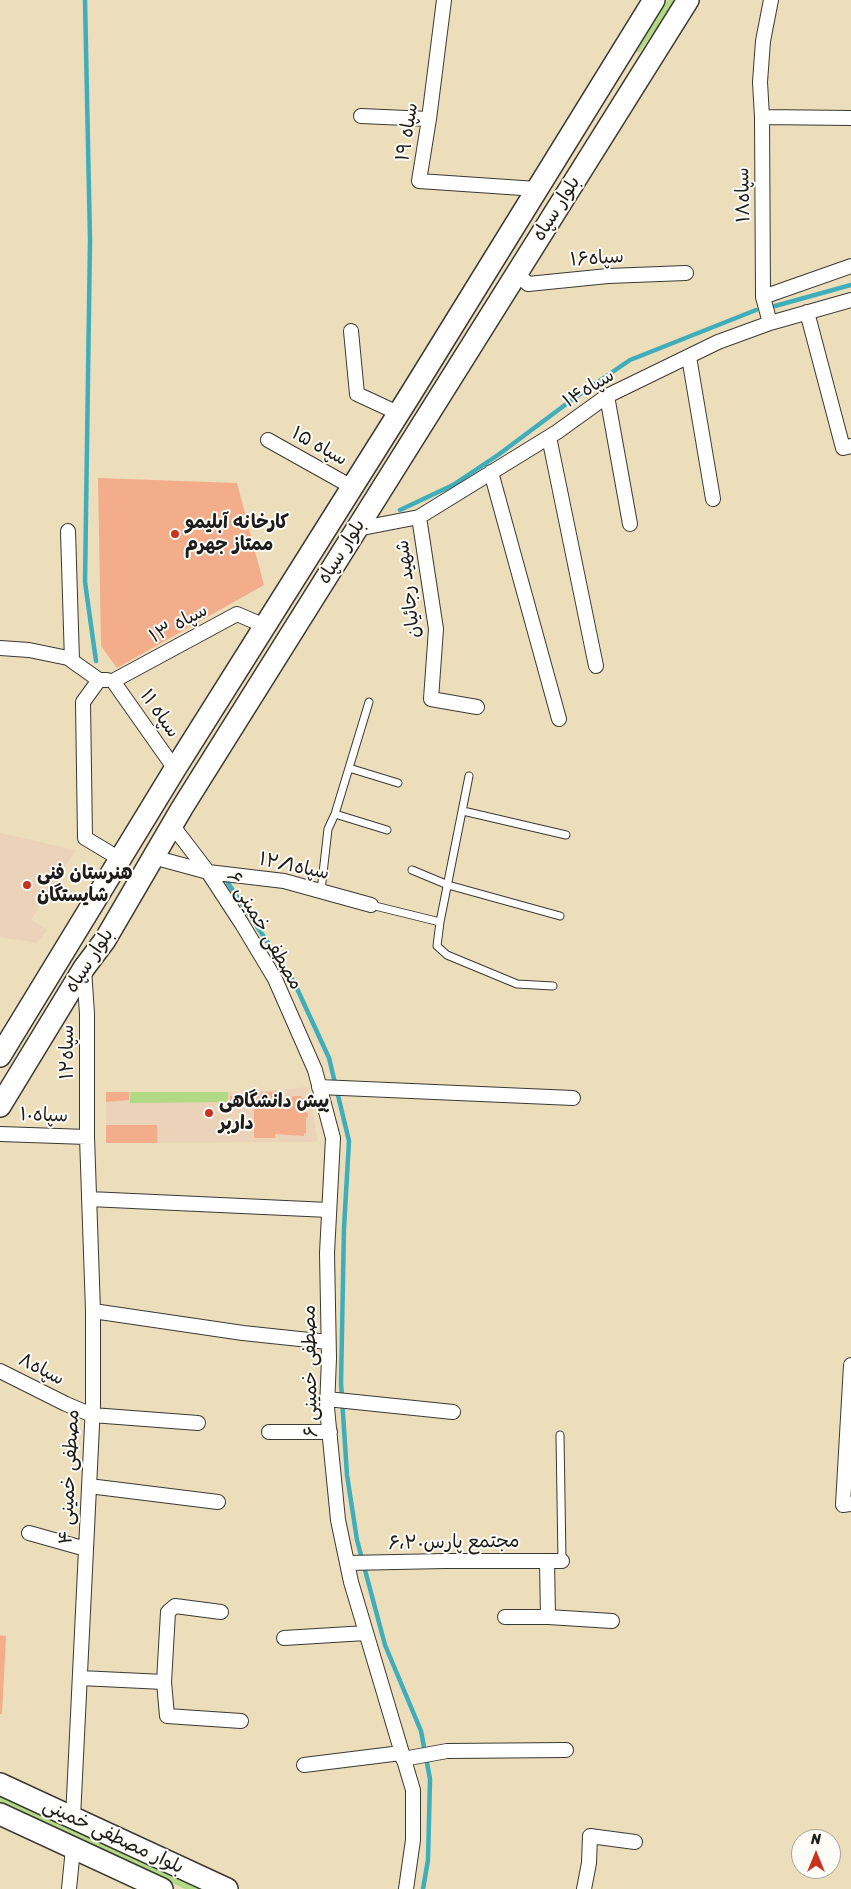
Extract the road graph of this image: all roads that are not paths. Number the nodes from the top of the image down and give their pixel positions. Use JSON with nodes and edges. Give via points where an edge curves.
{"nodes":[{"id":1,"x":444,"y":0,"type":"edge"},
{"id":2,"x":654,"y":0,"type":"edge"},
{"id":3,"x":688,"y":0,"type":"edge"},
{"id":4,"x":771,"y":0,"type":"edge"},
{"id":5,"x":362,"y":116,"type":"dead end"},
{"id":6,"x":762,"y":118,"type":"junction"},
{"id":7,"x":851,"y":118,"type":"edge"},
{"id":8,"x":429,"y":119,"type":"junction"},
{"id":9,"x":537,"y":189,"type":"junction"},
{"id":10,"x":851,"y":266,"type":"edge"},
{"id":11,"x":517,"y":273,"type":"junction"},
{"id":12,"x":686,"y":273,"type":"dead end"},
{"id":13,"x":763,"y":297,"type":"junction"},
{"id":14,"x":851,"y":300,"type":"edge"},
{"id":15,"x":807,"y":312,"type":"junction"},
{"id":16,"x":770,"y":323,"type":"junction"},
{"id":17,"x":351,"y":331,"type":"dead end"},
{"id":18,"x":689,"y":357,"type":"junction"},
{"id":19,"x":607,"y":396,"type":"junction"},
{"id":20,"x":398,"y":413,"type":"junction"},
{"id":21,"x":549,"y":437,"type":"junction"},
{"id":22,"x":268,"y":440,"type":"dead end"},
{"id":23,"x":851,"y":446,"type":"edge"},
{"id":24,"x":491,"y":472,"type":"junction"},
{"id":25,"x":352,"y":487,"type":"junction"},
{"id":26,"x":713,"y":499,"type":"dead end"},
{"id":27,"x":419,"y":517,"type":"junction"},
{"id":28,"x":630,"y":524,"type":"dead end"},
{"id":29,"x":357,"y":529,"type":"junction"},
{"id":30,"x":68,"y":531,"type":"dead end"},
{"id":31,"x":265,"y":626,"type":"junction"},
{"id":32,"x":0,"y":648,"type":"edge"},
{"id":33,"x":72,"y":660,"type":"junction"},
{"id":34,"x":596,"y":666,"type":"dead end"},
{"id":35,"x":106,"y":680,"type":"junction"},
{"id":36,"x":369,"y":702,"type":"dead end"},
{"id":37,"x":477,"y":707,"type":"dead end"},
{"id":38,"x":559,"y":719,"type":"dead end"},
{"id":39,"x":349,"y":768,"type":"junction"},
{"id":40,"x":175,"y":769,"type":"junction"},
{"id":41,"x":469,"y":776,"type":"dead end"},
{"id":42,"x":398,"y":783,"type":"dead end"},
{"id":43,"x":463,"y":811,"type":"junction"},
{"id":44,"x":335,"y":814,"type":"junction"},
{"id":45,"x":172,"y":824,"type":"junction"},
{"id":46,"x":387,"y":830,"type":"dead end"},
{"id":47,"x":566,"y":835,"type":"dead end"},
{"id":48,"x":153,"y":857,"type":"junction"},
{"id":49,"x":120,"y":859,"type":"junction"},
{"id":50,"x":412,"y":870,"type":"dead end"},
{"id":51,"x":208,"y":872,"type":"junction"},
{"id":52,"x":448,"y":885,"type":"junction"},
{"id":53,"x":321,"y":891,"type":"junction"},
{"id":54,"x":371,"y":905,"type":"joint"},
{"id":55,"x":560,"y":916,"type":"dead end"},
{"id":56,"x":440,"y":922,"type":"junction"},
{"id":57,"x":64,"y":950,"type":"junction"},
{"id":58,"x":84,"y":968,"type":"junction"},
{"id":59,"x":553,"y":986,"type":"dead end"},
{"id":60,"x":0,"y":1056,"type":"edge"},
{"id":61,"x":319,"y":1088,"type":"junction"},
{"id":62,"x":572,"y":1098,"type":"dead end"},
{"id":63,"x":0,"y":1106,"type":"edge"},
{"id":64,"x":0,"y":1134,"type":"edge"},
{"id":65,"x":86,"y":1136,"type":"junction"},
{"id":66,"x":89,"y":1199,"type":"junction"},
{"id":67,"x":329,"y":1210,"type":"junction"},
{"id":68,"x":93,"y":1311,"type":"junction"},
{"id":69,"x":328,"y":1342,"type":"junction"},
{"id":70,"x":851,"y":1365,"type":"edge"},
{"id":71,"x":0,"y":1370,"type":"edge"},
{"id":72,"x":327,"y":1399,"type":"junction"},
{"id":73,"x":453,"y":1412,"type":"dead end"},
{"id":74,"x":92,"y":1415,"type":"junction"},
{"id":75,"x":198,"y":1423,"type":"dead end"},
{"id":76,"x":269,"y":1432,"type":"dead end"},
{"id":77,"x":330,"y":1432,"type":"junction"},
{"id":78,"x":560,"y":1435,"type":"dead end"},
{"id":79,"x":89,"y":1486,"type":"junction"},
{"id":80,"x":218,"y":1502,"type":"dead end"},
{"id":81,"x":847,"y":1505,"type":"edge"},
{"id":82,"x":29,"y":1533,"type":"dead end"},
{"id":83,"x":86,"y":1549,"type":"junction"},
{"id":84,"x":547,"y":1561,"type":"junction"},
{"id":85,"x":562,"y":1561,"type":"joint"},
{"id":86,"x":347,"y":1564,"type":"junction"},
{"id":87,"x":221,"y":1612,"type":"dead end"},
{"id":88,"x":506,"y":1617,"type":"dead end"},
{"id":89,"x":548,"y":1617,"type":"junction"},
{"id":90,"x":612,"y":1621,"type":"dead end"},
{"id":91,"x":366,"y":1633,"type":"junction"},
{"id":92,"x":284,"y":1638,"type":"dead end"},
{"id":93,"x":80,"y":1678,"type":"junction"},
{"id":94,"x":164,"y":1682,"type":"junction"},
{"id":95,"x":241,"y":1722,"type":"dead end"},
{"id":96,"x":566,"y":1750,"type":"dead end"},
{"id":97,"x":402,"y":1756,"type":"junction"},
{"id":98,"x":304,"y":1764,"type":"dead end"},
{"id":99,"x":0,"y":1784,"type":"edge"},
{"id":100,"x":0,"y":1814,"type":"edge"},
{"id":101,"x":74,"y":1818,"type":"junction"},
{"id":102,"x":635,"y":1842,"type":"dead end"},
{"id":103,"x":73,"y":1848,"type":"junction"},
{"id":104,"x":69,"y":1889,"type":"edge"},
{"id":105,"x":162,"y":1889,"type":"edge"},
{"id":106,"x":227,"y":1889,"type":"edge"},
{"id":107,"x":406,"y":1889,"type":"edge"},
{"id":108,"x":584,"y":1889,"type":"edge"}],
"edges":[{"from":1,"to":8,"type":"street","name":"سپاه ۱۹"},
{"from":2,"to":9,"type":"main road","name":"بلوار سپاه"},
{"from":3,"to":11,"type":"main road","name":"بلوار سپاه"},
{"from":4,"to":6,"type":"street","name":"سپاه۱۸","via":[[761,66]]},
{"from":5,"to":8,"type":"street"},
{"from":6,"to":7,"type":"street"},
{"from":6,"to":13,"type":"street","name":"سپاه۱۸"},
{"from":8,"to":9,"type":"street","name":"سپاه ۱۹","via":[[419,182]]},
{"from":9,"to":20,"type":"main road","name":"بلوار سپاه"},
{"from":10,"to":13,"type":"street"},
{"from":11,"to":12,"type":"street","name":"سپاه۱۶","via":[[528,284]]},
{"from":11,"to":29,"type":"main road","name":"بلوار سپاه"},
{"from":13,"to":16,"type":"street","name":"سپاه۱۸"},
{"from":14,"to":15,"type":"street","name":"سپاه۱۴"},
{"from":15,"to":16,"type":"street","name":"سپاه۱۴"},
{"from":15,"to":23,"type":"street","via":[[843,448]]},
{"from":16,"to":18,"type":"street","name":"سپاه۱۴","via":[[718,342]]},
{"from":17,"to":20,"type":"street","via":[[358,394]]},
{"from":18,"to":19,"type":"street","name":"سپاه۱۴"},
{"from":18,"to":26,"type":"street"},
{"from":19,"to":21,"type":"street","name":"سپاه۱۴"},
{"from":19,"to":28,"type":"street"},
{"from":20,"to":25,"type":"main road","name":"بلوار سپاه"},
{"from":21,"to":24,"type":"street","name":"سپاه۱۴"},
{"from":21,"to":34,"type":"street"},
{"from":22,"to":25,"type":"street","name":"سپاه ۱۵"},
{"from":24,"to":27,"type":"street","name":"سپاه۱۴"},
{"from":24,"to":38,"type":"street"},
{"from":25,"to":31,"type":"main road","name":"بلوار سپاه"},
{"from":27,"to":29,"type":"street","name":"سپاه۱۴"},
{"from":27,"to":37,"type":"street","name":"شهید رجائیان","via":[[436,629],[431,699]]},
{"from":29,"to":45,"type":"main road","name":"بلوار سپاه"},
{"from":30,"to":33,"type":"street"},
{"from":31,"to":35,"type":"street","name":"سپاه ۱۳","via":[[237,614]]},
{"from":31,"to":40,"type":"main road","name":"بلوار سپاه"},
{"from":32,"to":33,"type":"street","via":[[29,650]]},
{"from":33,"to":35,"type":"street","name":"سپاه ۱۱"},
{"from":35,"to":40,"type":"street","name":"سپاه ۱۱"},
{"from":35,"to":49,"type":"street","via":[[83,702],[86,838]]},
{"from":36,"to":39,"type":"lane"},
{"from":39,"to":42,"type":"lane"},
{"from":39,"to":44,"type":"lane"},
{"from":40,"to":49,"type":"main road","name":"بلوار سپاه"},
{"from":41,"to":43,"type":"lane"},
{"from":43,"to":47,"type":"lane"},
{"from":43,"to":52,"type":"lane"},
{"from":44,"to":46,"type":"lane"},
{"from":44,"to":53,"type":"lane","via":[[328,829]]},
{"from":45,"to":48,"type":"main road","name":"بلوار سپاه"},
{"from":45,"to":51,"type":"street"},
{"from":48,"to":51,"type":"street","name":"سپاه۱۲/۱"},
{"from":48,"to":58,"type":"main road","name":"بلوار سپاه","via":[[105,940]]},
{"from":49,"to":57,"type":"main road","name":"بلوار سپاه"},
{"from":50,"to":52,"type":"lane"},
{"from":51,"to":53,"type":"street","name":"سپاه۱۲/۱","via":[[284,881]]},
{"from":51,"to":61,"type":"street","name":"مصطفی خمینی ۶","via":[[275,979],[315,1070]]},
{"from":52,"to":55,"type":"lane"},
{"from":52,"to":56,"type":"lane"},
{"from":53,"to":54,"type":"street","name":"سپاه۱۲/۱"},
{"from":54,"to":56,"type":"lane"},
{"from":56,"to":59,"type":"lane","via":[[437,946],[448,955],[517,984]]},
{"from":57,"to":58,"type":"main road"},
{"from":57,"to":60,"type":"main road","name":"بلوار سپاه"},
{"from":58,"to":63,"type":"main road","name":"بلوار سپاه"},
{"from":58,"to":65,"type":"street","name":"سپاه۱۲"},
{"from":61,"to":62,"type":"street"},
{"from":61,"to":67,"type":"street","name":"مصطفی خمینی ۶","via":[[333,1138]]},
{"from":64,"to":65,"type":"street","name":"سپاه۱۰"},
{"from":65,"to":66,"type":"street","name":"مصطفی خمینی ۴"},
{"from":66,"to":67,"type":"street"},
{"from":66,"to":68,"type":"street","name":"مصطفی خمینی ۴"},
{"from":67,"to":69,"type":"street","name":"مصطفی خمینی ۶"},
{"from":68,"to":69,"type":"street"},
{"from":68,"to":74,"type":"street","name":"مصطفی خمینی ۴"},
{"from":69,"to":72,"type":"street","name":"مصطفی خمینی ۶"},
{"from":70,"to":81,"type":"street"},
{"from":71,"to":74,"type":"street","name":"سپاه۸"},
{"from":72,"to":73,"type":"street"},
{"from":72,"to":77,"type":"street","name":"مصطفی خمینی ۶"},
{"from":74,"to":75,"type":"street","name":"سپاه۸"},
{"from":74,"to":79,"type":"street","name":"مصطفی خمینی ۴"},
{"from":76,"to":77,"type":"street"},
{"from":77,"to":86,"type":"street","name":"مصطفی خمینی ۶","via":[[338,1520]]},
{"from":78,"to":85,"type":"lane"},
{"from":79,"to":80,"type":"street"},
{"from":79,"to":83,"type":"street","name":"مصطفی خمینی ۴"},
{"from":82,"to":83,"type":"street"},
{"from":83,"to":93,"type":"street","name":"مصطفی خمینی ۴"},
{"from":84,"to":85,"type":"street","name":"۶،مجتمع پارس۲۰"},
{"from":84,"to":86,"type":"street","name":"۶،مجتمع پارس۲۰"},
{"from":84,"to":89,"type":"street"},
{"from":86,"to":91,"type":"street","name":"مصطفی خمینی ۶"},
{"from":87,"to":94,"type":"street","via":[[176,1606],[168,1612]]},
{"from":88,"to":89,"type":"street"},
{"from":89,"to":90,"type":"street"},
{"from":91,"to":92,"type":"street"},
{"from":91,"to":97,"type":"street","name":"مصطفی خمینی ۶"},
{"from":93,"to":94,"type":"street"},
{"from":93,"to":101,"type":"street","name":"مصطفی خمینی ۴"},
{"from":94,"to":95,"type":"street","via":[[167,1716]]},
{"from":96,"to":97,"type":"street","via":[[448,1751]]},
{"from":97,"to":98,"type":"street"},
{"from":97,"to":107,"type":"street","name":"مصطفی خمینی ۶","via":[[412,1790],[413,1840]]},
{"from":99,"to":101,"type":"main road","name":"بلوار مصطفی خمینی"},
{"from":100,"to":103,"type":"main road","name":"بلوار مصطفی خمینی"},
{"from":101,"to":106,"type":"main road","name":"بلوار مصطفی خمینی"},
{"from":102,"to":108,"type":"street","via":[[590,1836]]},
{"from":103,"to":104,"type":"street"},
{"from":103,"to":105,"type":"main road","name":"بلوار مصطفی خمینی"}]}
